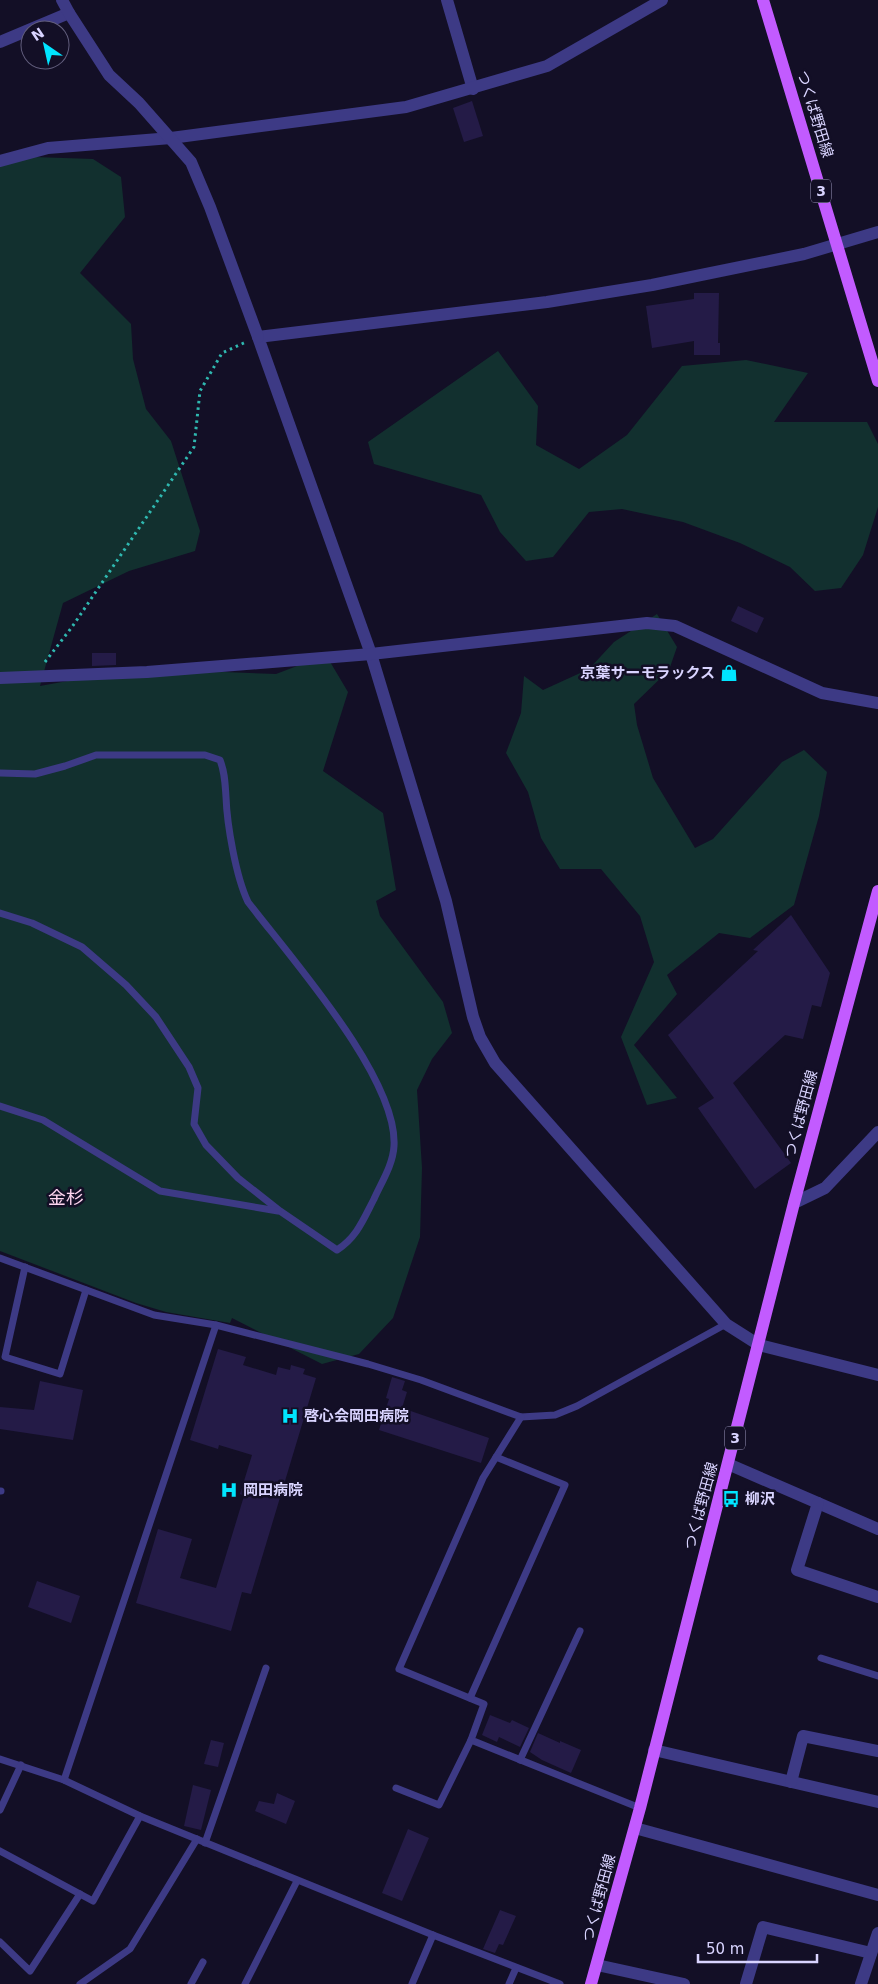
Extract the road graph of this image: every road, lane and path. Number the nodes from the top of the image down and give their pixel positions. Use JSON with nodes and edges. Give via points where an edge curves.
{"nodes":[{"id":1,"x":62,"y":0,"type":"edge"},
{"id":2,"x":447,"y":0,"type":"edge"},
{"id":3,"x":662,"y":0,"type":"edge"},
{"id":4,"x":763,"y":0,"type":"edge"},
{"id":5,"x":68,"y":13,"type":"junction"},
{"id":6,"x":0,"y":42,"type":"edge"},
{"id":7,"x":474,"y":89,"type":"junction"},
{"id":8,"x":171,"y":138,"type":"junction"},
{"id":9,"x":0,"y":161,"type":"edge"},
{"id":10,"x":878,"y":232,"type":"edge"},
{"id":11,"x":837,"y":244,"type":"junction"},
{"id":12,"x":258,"y":337,"type":"junction"},
{"id":13,"x":878,"y":381,"type":"edge"},
{"id":14,"x":371,"y":654,"type":"junction"},
{"id":15,"x":33,"y":677,"type":"junction"},
{"id":16,"x":0,"y":678,"type":"edge"},
{"id":17,"x":878,"y":703,"type":"edge"},
{"id":18,"x":0,"y":773,"type":"edge"},
{"id":19,"x":878,"y":891,"type":"edge"},
{"id":20,"x":0,"y":913,"type":"edge"},
{"id":21,"x":0,"y":1106,"type":"edge"},
{"id":22,"x":878,"y":1132,"type":"edge"},
{"id":23,"x":794,"y":1203,"type":"junction"},
{"id":24,"x":280,"y":1211,"type":"junction"},
{"id":25,"x":0,"y":1258,"type":"edge"},
{"id":26,"x":25,"y":1267,"type":"junction"},
{"id":27,"x":86,"y":1290,"type":"junction"},
{"id":28,"x":726,"y":1324,"type":"junction"},
{"id":29,"x":216,"y":1325,"type":"junction"},
{"id":30,"x":759,"y":1344,"type":"junction"},
{"id":31,"x":878,"y":1375,"type":"edge"},
{"id":32,"x":521,"y":1417,"type":"junction"},
{"id":33,"x":496,"y":1458,"type":"junction"},
{"id":34,"x":728,"y":1464,"type":"junction"},
{"id":35,"x":818,"y":1503,"type":"junction"},
{"id":36,"x":878,"y":1530,"type":"edge"},
{"id":37,"x":878,"y":1597,"type":"edge"},
{"id":38,"x":580,"y":1632,"type":"dead end"},
{"id":39,"x":821,"y":1658,"type":"dead end"},
{"id":40,"x":266,"y":1668,"type":"dead end"},
{"id":41,"x":878,"y":1676,"type":"edge"},
{"id":42,"x":470,"y":1698,"type":"junction"},
{"id":43,"x":471,"y":1740,"type":"junction"},
{"id":44,"x":654,"y":1750,"type":"junction"},
{"id":45,"x":878,"y":1752,"type":"edge"},
{"id":46,"x":0,"y":1759,"type":"edge"},
{"id":47,"x":520,"y":1760,"type":"junction"},
{"id":48,"x":21,"y":1766,"type":"junction"},
{"id":49,"x":64,"y":1780,"type":"junction"},
{"id":50,"x":791,"y":1782,"type":"junction"},
{"id":51,"x":396,"y":1788,"type":"dead end"},
{"id":52,"x":878,"y":1802,"type":"edge"},
{"id":53,"x":640,"y":1808,"type":"junction"},
{"id":54,"x":0,"y":1810,"type":"edge"},
{"id":55,"x":140,"y":1816,"type":"junction"},
{"id":56,"x":635,"y":1828,"type":"junction"},
{"id":57,"x":197,"y":1840,"type":"junction"},
{"id":58,"x":205,"y":1843,"type":"junction"},
{"id":59,"x":0,"y":1851,"type":"edge"},
{"id":60,"x":297,"y":1881,"type":"junction"},
{"id":61,"x":80,"y":1894,"type":"junction"},
{"id":62,"x":878,"y":1895,"type":"edge"},
{"id":63,"x":878,"y":1933,"type":"edge"},
{"id":64,"x":433,"y":1935,"type":"junction"},
{"id":65,"x":0,"y":1942,"type":"edge"},
{"id":66,"x":871,"y":1953,"type":"junction"},
{"id":67,"x":203,"y":1962,"type":"dead end"},
{"id":68,"x":597,"y":1965,"type":"junction"},
{"id":69,"x":516,"y":1968,"type":"junction"},
{"id":70,"x":80,"y":1984,"type":"edge"},
{"id":71,"x":191,"y":1984,"type":"edge"},
{"id":72,"x":245,"y":1984,"type":"edge"},
{"id":73,"x":412,"y":1984,"type":"edge"},
{"id":74,"x":509,"y":1984,"type":"edge"},
{"id":75,"x":560,"y":1984,"type":"edge"},
{"id":76,"x":591,"y":1984,"type":"edge"},
{"id":77,"x":684,"y":1984,"type":"edge"},
{"id":78,"x":746,"y":1984,"type":"edge"},
{"id":79,"x":861,"y":1984,"type":"edge"}],
"edges":[{"from":1,"to":5,"type":"street"},
{"from":2,"to":7,"type":"street"},
{"from":3,"to":7,"type":"street","via":[[547,66]]},
{"from":4,"to":11,"type":"main road","name":"つくば野田線","number":"3"},
{"from":5,"to":6,"type":"street"},
{"from":5,"to":8,"type":"street","via":[[109,75]]},
{"from":7,"to":8,"type":"street","via":[[406,108]]},
{"from":8,"to":9,"type":"street","via":[[48,148]]},
{"from":8,"to":12,"type":"street","via":[[191,162]]},
{"from":10,"to":11,"type":"street"},
{"from":11,"to":12,"type":"street","via":[[804,254],[652,285],[547,302]]},
{"from":11,"to":13,"type":"main road","name":"つくば野田線","number":"3"},
{"from":12,"to":14,"type":"street"},
{"from":12,"to":15,"type":"path","via":[[222,352],[200,391],[194,447],[72,627]]},
{"from":14,"to":15,"type":"street","via":[[147,672]]},
{"from":14,"to":17,"type":"street","via":[[647,622],[675,626],[822,693]]},
{"from":14,"to":28,"type":"street","via":[[446,902],[480,1037],[495,1063]]},
{"from":15,"to":16,"type":"street"},
{"from":18,"to":24,"type":"lane","via":[[35,774],[96,755],[206,755],[220,760],[226,780],[240,885],[248,902],[340,1022],[371,1070],[393,1131],[392,1159],[351,1241],[337,1250]]},
{"from":19,"to":23,"type":"main road","name":"つくば野田線","number":"3"},
{"from":20,"to":24,"type":"lane","via":[[32,923],[82,947],[126,985],[156,1017],[189,1067],[198,1088],[194,1124],[206,1145],[238,1178]]},
{"from":21,"to":24,"type":"lane","via":[[43,1120],[160,1191]]},
{"from":22,"to":23,"type":"street","via":[[825,1188]]},
{"from":23,"to":30,"type":"main road","name":"つくば野田線","number":"3"},
{"from":25,"to":26,"type":"lane"},
{"from":26,"to":27,"type":"lane"},
{"from":26,"to":27,"type":"lane","via":[[5,1357],[60,1374]]},
{"from":27,"to":29,"type":"lane","via":[[154,1315]]},
{"from":28,"to":30,"type":"street"},
{"from":28,"to":32,"type":"lane","via":[[577,1406],[555,1415]]},
{"from":29,"to":32,"type":"lane","via":[[421,1380]]},
{"from":29,"to":49,"type":"lane"},
{"from":30,"to":31,"type":"street"},
{"from":30,"to":34,"type":"main road","name":"つくば野田線","number":"3"},
{"from":32,"to":33,"type":"lane"},
{"from":33,"to":42,"type":"lane","via":[[564,1485]]},
{"from":33,"to":42,"type":"lane","via":[[483,1478],[399,1669]]},
{"from":34,"to":35,"type":"street"},
{"from":34,"to":44,"type":"main road","name":"つくば野田線","number":"3"},
{"from":35,"to":36,"type":"street"},
{"from":35,"to":37,"type":"street","via":[[797,1570]]},
{"from":38,"to":47,"type":"lane"},
{"from":39,"to":41,"type":"lane"},
{"from":40,"to":58,"type":"lane"},
{"from":42,"to":43,"type":"lane","via":[[484,1704]]},
{"from":43,"to":47,"type":"lane"},
{"from":43,"to":51,"type":"lane","via":[[438,1805]]},
{"from":44,"to":50,"type":"street"},
{"from":44,"to":53,"type":"main road","name":"つくば野田線","number":"3"},
{"from":45,"to":50,"type":"street","via":[[803,1736]]},
{"from":46,"to":48,"type":"lane"},
{"from":47,"to":53,"type":"lane"},
{"from":48,"to":49,"type":"lane"},
{"from":48,"to":54,"type":"lane"},
{"from":49,"to":55,"type":"lane"},
{"from":50,"to":52,"type":"street"},
{"from":53,"to":56,"type":"main road","name":"つくば野田線","number":"3"},
{"from":55,"to":57,"type":"lane"},
{"from":55,"to":61,"type":"lane","via":[[93,1901]]},
{"from":56,"to":62,"type":"street"},
{"from":56,"to":68,"type":"main road","name":"つくば野田線","number":"3"},
{"from":57,"to":58,"type":"lane"},
{"from":57,"to":70,"type":"lane","via":[[130,1948]]},
{"from":58,"to":60,"type":"lane"},
{"from":59,"to":61,"type":"lane"},
{"from":60,"to":64,"type":"lane"},
{"from":60,"to":72,"type":"lane"},
{"from":61,"to":65,"type":"lane","via":[[30,1971]]},
{"from":63,"to":66,"type":"street"},
{"from":64,"to":69,"type":"lane"},
{"from":64,"to":73,"type":"lane"},
{"from":66,"to":78,"type":"street","via":[[763,1927]]},
{"from":66,"to":79,"type":"street"},
{"from":67,"to":71,"type":"lane"},
{"from":68,"to":76,"type":"main road","name":"つくば野田線","number":"3"},
{"from":68,"to":77,"type":"street"},
{"from":69,"to":74,"type":"lane"},
{"from":69,"to":75,"type":"lane"}]}
